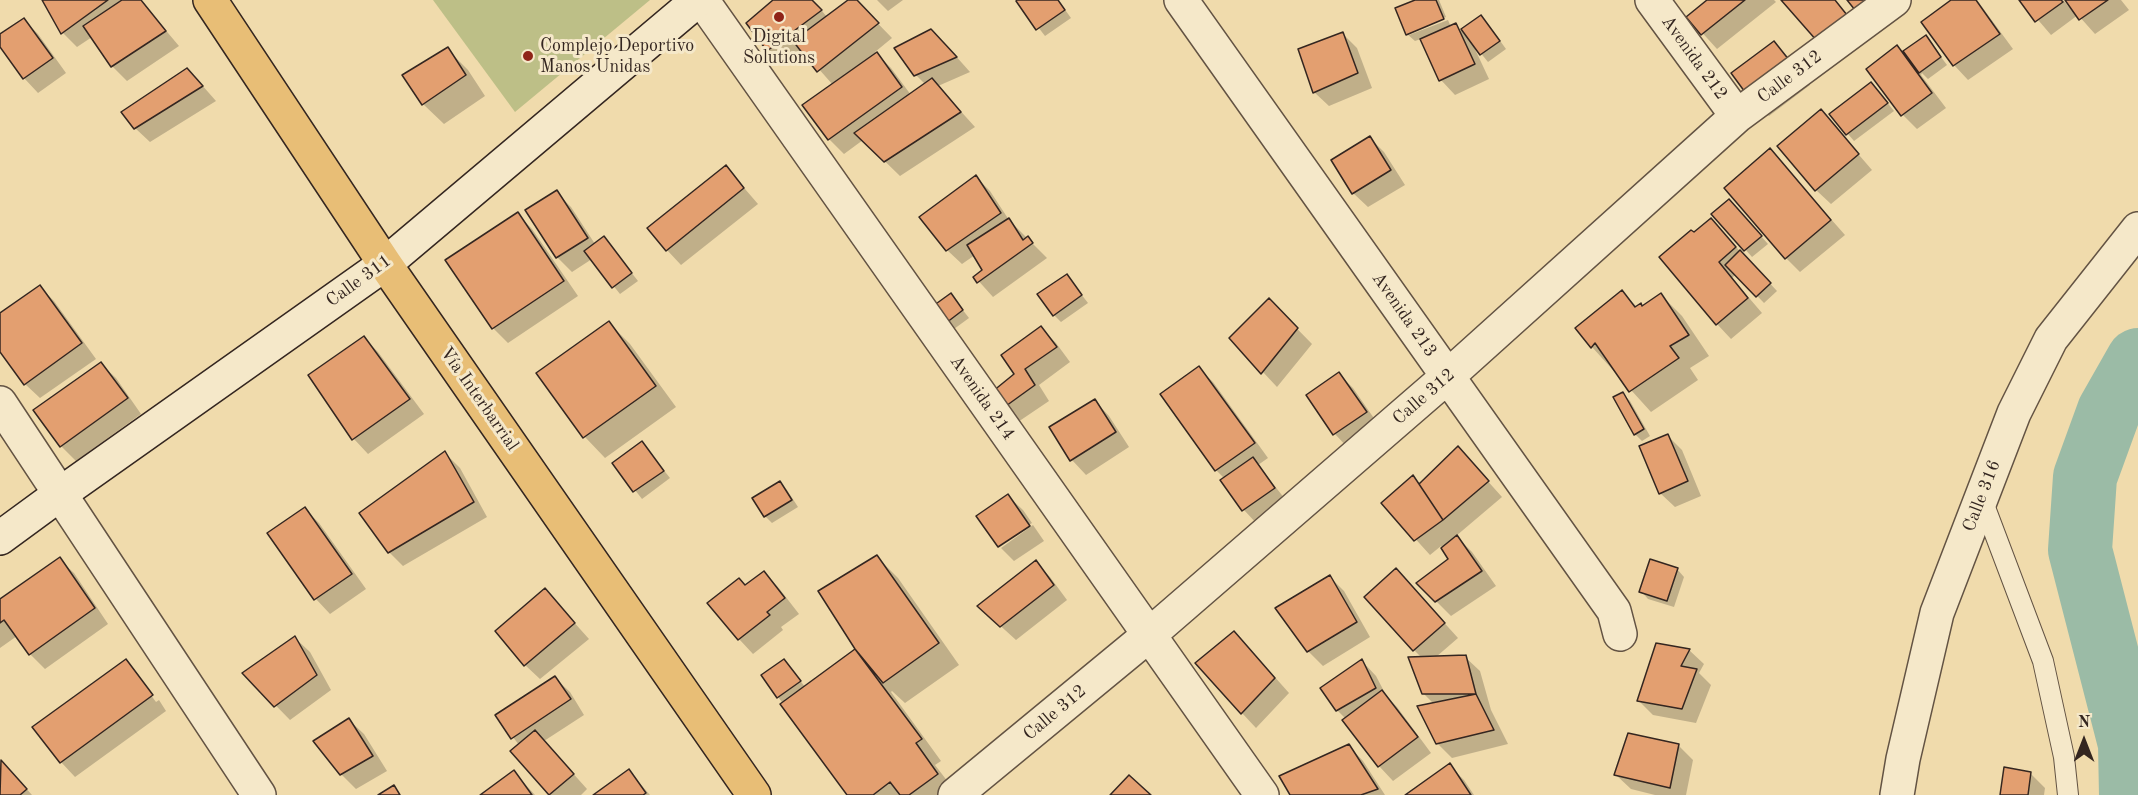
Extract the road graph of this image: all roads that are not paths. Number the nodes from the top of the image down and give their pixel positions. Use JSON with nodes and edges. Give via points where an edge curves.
{"nodes":[{"id":1,"x":210,"y":0,"type":"edge"},
{"id":2,"x":700,"y":0,"type":"edge"},
{"id":3,"x":1181,"y":0,"type":"edge"},
{"id":4,"x":1652,"y":0,"type":"edge"},
{"id":5,"x":1894,"y":0,"type":"edge"},
{"id":6,"x":1737,"y":116,"type":"junction"},
{"id":7,"x":2138,"y":229,"type":"edge"},
{"id":8,"x":385,"y":264,"type":"junction"},
{"id":9,"x":1447,"y":376,"type":"junction"},
{"id":10,"x":0,"y":403,"type":"edge"},
{"id":11,"x":60,"y":494,"type":"junction"},
{"id":12,"x":1981,"y":497,"type":"junction"},
{"id":13,"x":0,"y":538,"type":"edge"},
{"id":14,"x":1620,"y":634,"type":"dead end"},
{"id":15,"x":1149,"y":635,"type":"junction"},
{"id":16,"x":259,"y":795,"type":"edge"},
{"id":17,"x":754,"y":795,"type":"edge"},
{"id":18,"x":955,"y":795,"type":"edge"},
{"id":19,"x":1262,"y":795,"type":"edge"},
{"id":20,"x":1897,"y":795,"type":"edge"},
{"id":21,"x":2068,"y":795,"type":"edge"}],
"edges":[{"from":1,"to":8,"type":"main road","name":"Vía Interbarrial"},
{"from":2,"to":8,"type":"street","name":"Calle 311"},
{"from":2,"to":15,"type":"street","name":"Avenida 214"},
{"from":3,"to":9,"type":"street","name":"Avenida 213"},
{"from":4,"to":6,"type":"street","name":"Avenida 212"},
{"from":5,"to":6,"type":"street","name":"Calle 312"},
{"from":6,"to":9,"type":"street","name":"Calle 312"},
{"from":7,"to":12,"type":"street","name":"Calle 316","via":[[2051,339],[2014,413]]},
{"from":8,"to":11,"type":"street","name":"Calle 311"},
{"from":8,"to":17,"type":"main road","name":"Vía Interbarrial"},
{"from":9,"to":14,"type":"street","name":"Avenida 213","via":[[1614,611]]},
{"from":9,"to":15,"type":"street","name":"Calle 312"},
{"from":10,"to":11,"type":"street"},
{"from":11,"to":13,"type":"street","name":"Calle 311"},
{"from":11,"to":16,"type":"street"},
{"from":12,"to":20,"type":"street","name":"Calle 316","via":[[1936,613]]},
{"from":12,"to":21,"type":"lane","via":[[2043,661],[2064,757]]},
{"from":15,"to":18,"type":"street","name":"Calle 312"},
{"from":15,"to":19,"type":"street","name":"Avenida 214"}]}
